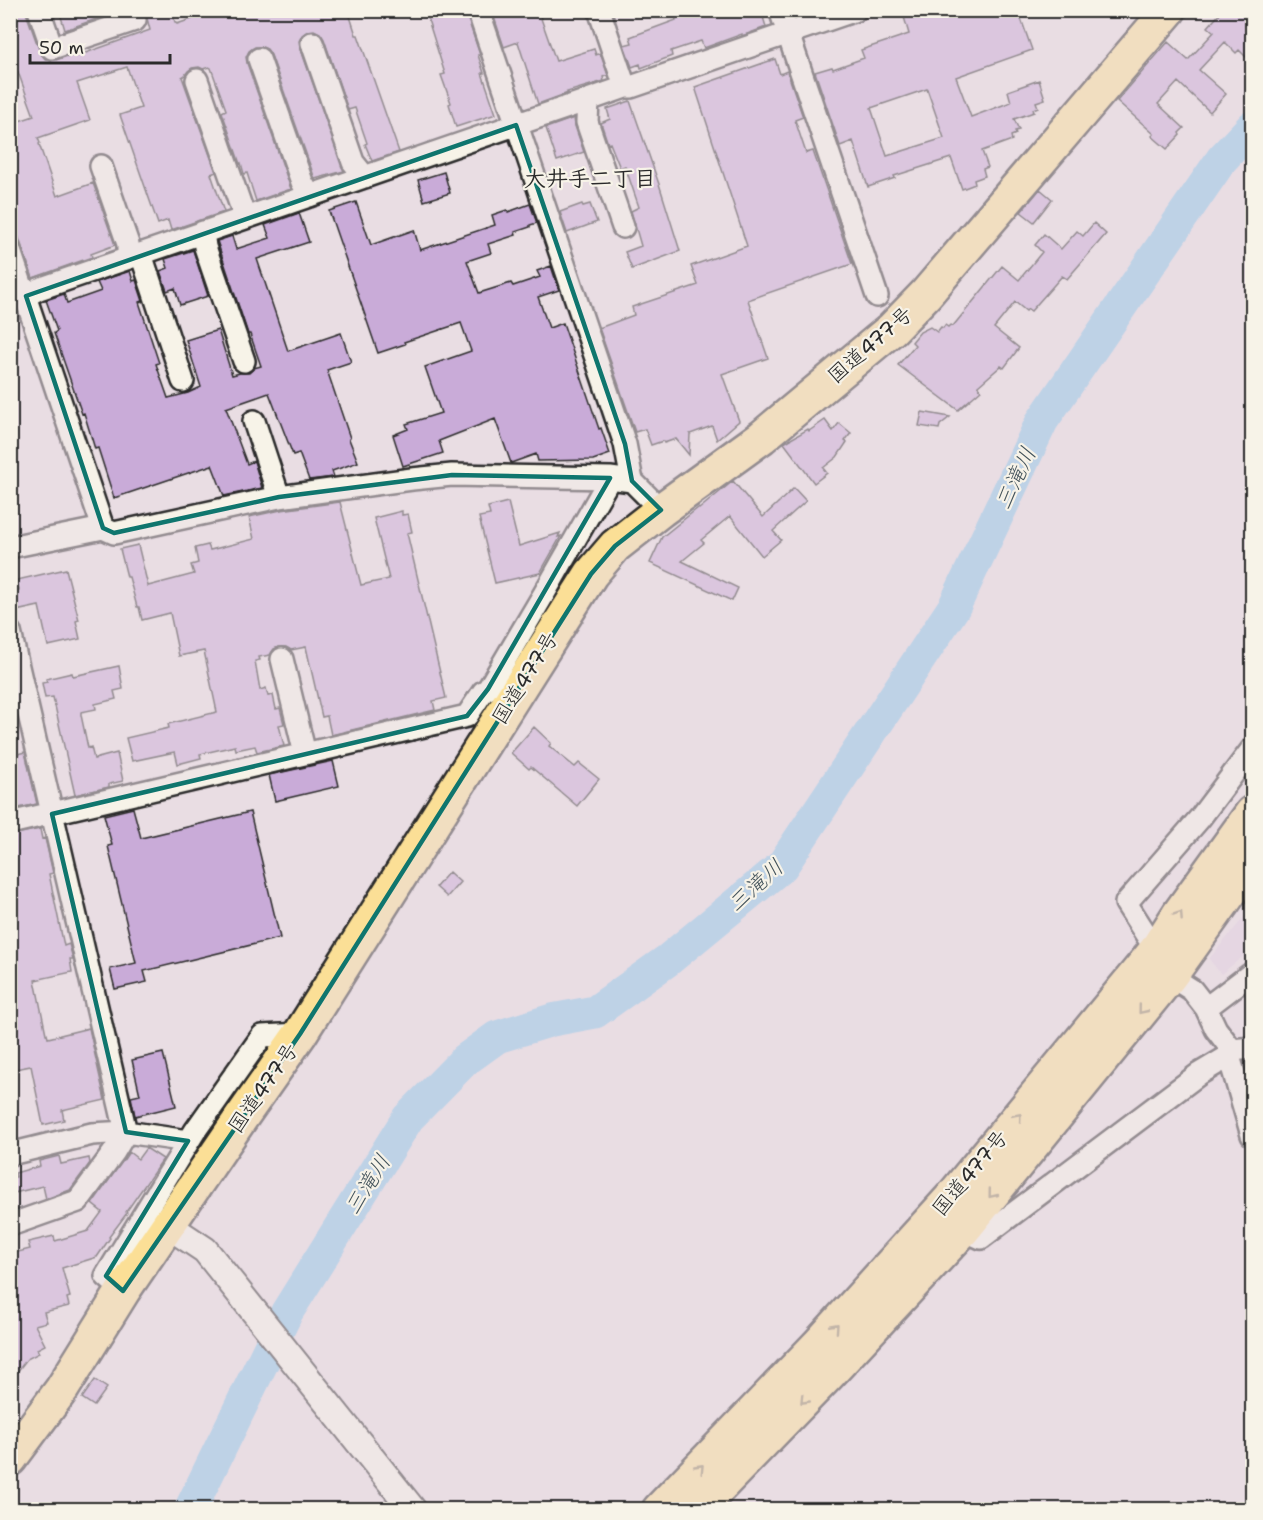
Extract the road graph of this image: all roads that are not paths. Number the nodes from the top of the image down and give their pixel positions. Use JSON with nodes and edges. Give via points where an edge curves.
{"nodes":[{"id":1,"x":39,"y":10,"type":"edge"},
{"id":2,"x":132,"y":10,"type":"edge"},
{"id":3,"x":477,"y":10,"type":"edge"},
{"id":4,"x":599,"y":10,"type":"edge"},
{"id":5,"x":780,"y":10,"type":"edge"},
{"id":6,"x":856,"y":10,"type":"edge"},
{"id":7,"x":1168,"y":11,"type":"edge"},
{"id":8,"x":788,"y":33,"type":"junction"},
{"id":9,"x":312,"y":43,"type":"dead end"},
{"id":10,"x":259,"y":59,"type":"dead end"},
{"id":11,"x":197,"y":80,"type":"dead end"},
{"id":12,"x":625,"y":87,"type":"junction"},
{"id":13,"x":588,"y":100,"type":"junction"},
{"id":14,"x":516,"y":125,"type":"junction"},
{"id":15,"x":101,"y":166,"type":"dead end"},
{"id":16,"x":365,"y":177,"type":"junction"},
{"id":17,"x":310,"y":196,"type":"junction"},
{"id":18,"x":245,"y":218,"type":"junction"},
{"id":19,"x":623,"y":227,"type":"dead end"},
{"id":20,"x":203,"y":232,"type":"junction"},
{"id":21,"x":10,"y":250,"type":"edge"},
{"id":22,"x":134,"y":256,"type":"junction"},
{"id":23,"x":26,"y":296,"type":"junction"},
{"id":24,"x":877,"y":296,"type":"dead end"},
{"id":25,"x":244,"y":361,"type":"dead end"},
{"id":26,"x":183,"y":381,"type":"dead end"},
{"id":27,"x":254,"y":421,"type":"dead end"},
{"id":28,"x":610,"y":478,"type":"junction"},
{"id":29,"x":632,"y":482,"type":"junction"},
{"id":30,"x":279,"y":497,"type":"junction"},
{"id":31,"x":661,"y":510,"type":"junction"},
{"id":32,"x":103,"y":528,"type":"junction"},
{"id":33,"x":10,"y":547,"type":"edge"},
{"id":34,"x":10,"y":632,"type":"edge"},
{"id":35,"x":282,"y":659,"type":"dead end"},
{"id":36,"x":1252,"y":749,"type":"edge"},
{"id":37,"x":305,"y":754,"type":"junction"},
{"id":38,"x":1252,"y":813,"type":"edge"},
{"id":39,"x":52,"y":814,"type":"junction"},
{"id":40,"x":10,"y":823,"type":"edge"},
{"id":41,"x":1252,"y":862,"type":"edge"},
{"id":42,"x":1163,"y":963,"type":"junction"},
{"id":43,"x":1252,"y":973,"type":"edge"},
{"id":44,"x":1206,"y":1008,"type":"junction"},
{"id":45,"x":300,"y":1034,"type":"junction"},
{"id":46,"x":1238,"y":1051,"type":"edge"},
{"id":47,"x":126,"y":1132,"type":"junction"},
{"id":48,"x":1252,"y":1135,"type":"edge"},
{"id":49,"x":188,"y":1141,"type":"junction"},
{"id":50,"x":10,"y":1154,"type":"edge"},
{"id":51,"x":10,"y":1225,"type":"edge"},
{"id":52,"x":169,"y":1226,"type":"junction"},
{"id":53,"x":963,"y":1230,"type":"junction"},
{"id":54,"x":123,"y":1291,"type":"junction"},
{"id":55,"x":10,"y":1459,"type":"edge"},
{"id":56,"x":413,"y":1509,"type":"edge"},
{"id":57,"x":659,"y":1509,"type":"edge"},
{"id":58,"x":697,"y":1509,"type":"edge"}],
"edges":[{"from":1,"to":2,"type":"street","via":[[52,48],[135,20]]},
{"from":3,"to":14,"type":"street"},
{"from":4,"to":12,"type":"street"},
{"from":5,"to":8,"type":"street"},
{"from":6,"to":8,"type":"street"},
{"from":7,"to":31,"type":"highway","name":"国道477号","via":[[892,329],[762,437]]},
{"from":8,"to":12,"type":"street"},
{"from":8,"to":24,"type":"street"},
{"from":9,"to":16,"type":"street","via":[[354,162]]},
{"from":10,"to":17,"type":"street"},
{"from":11,"to":18,"type":"street"},
{"from":12,"to":13,"type":"street"},
{"from":13,"to":14,"type":"street"},
{"from":13,"to":19,"type":"street","via":[[587,122]]},
{"from":14,"to":16,"type":"street"},
{"from":14,"to":29,"type":"street","via":[[625,444]]},
{"from":15,"to":22,"type":"street"},
{"from":16,"to":17,"type":"street"},
{"from":17,"to":18,"type":"street"},
{"from":18,"to":20,"type":"street"},
{"from":20,"to":22,"type":"street"},
{"from":20,"to":25,"type":"street"},
{"from":21,"to":23,"type":"street"},
{"from":22,"to":23,"type":"street"},
{"from":22,"to":26,"type":"street"},
{"from":23,"to":32,"type":"street"},
{"from":27,"to":30,"type":"street"},
{"from":28,"to":29,"type":"street"},
{"from":28,"to":30,"type":"street","via":[[452,475]]},
{"from":28,"to":37,"type":"street","via":[[488,689],[467,716]]},
{"from":29,"to":31,"type":"street"},
{"from":30,"to":32,"type":"street","via":[[114,533]]},
{"from":31,"to":45,"type":"highway","name":"国道477号","via":[[615,546],[591,574]]},
{"from":32,"to":33,"type":"street"},
{"from":34,"to":39,"type":"street"},
{"from":35,"to":37,"type":"street"},
{"from":36,"to":42,"type":"street","via":[[1200,818],[1125,903]]},
{"from":37,"to":39,"type":"street"},
{"from":42,"to":38,"type":"highway","name":"国道477号","one_way":true,"via":[[1179,914]]},
{"from":39,"to":40,"type":"street"},
{"from":39,"to":47,"type":"street"},
{"from":41,"to":42,"type":"highway","name":"国道477号"},
{"from":42,"to":44,"type":"street"},
{"from":42,"to":53,"type":"highway","name":"国道477号","one_way":true},
{"from":57,"to":42,"type":"highway","name":"国道477号","one_way":true,"via":[[818,1345]]},
{"from":43,"to":44,"type":"street"},
{"from":44,"to":46,"type":"street","via":[[1216,1029]]},
{"from":45,"to":49,"type":"street","via":[[262,1036]]},
{"from":45,"to":52,"type":"highway","name":"国道477号"},
{"from":46,"to":48,"type":"street"},
{"from":46,"to":53,"type":"street","via":[[1198,1074],[981,1238]]},
{"from":47,"to":49,"type":"street"},
{"from":47,"to":50,"type":"street","via":[[92,1134]]},
{"from":47,"to":51,"type":"street","via":[[78,1201]]},
{"from":49,"to":54,"type":"street","via":[[106,1276]]},
{"from":52,"to":54,"type":"highway","name":"国道477号"},
{"from":52,"to":56,"type":"street","via":[[205,1250]]},
{"from":53,"to":58,"type":"highway","name":"国道477号","one_way":true},
{"from":54,"to":55,"type":"highway","name":"国道477号","via":[[62,1389]]}]}
